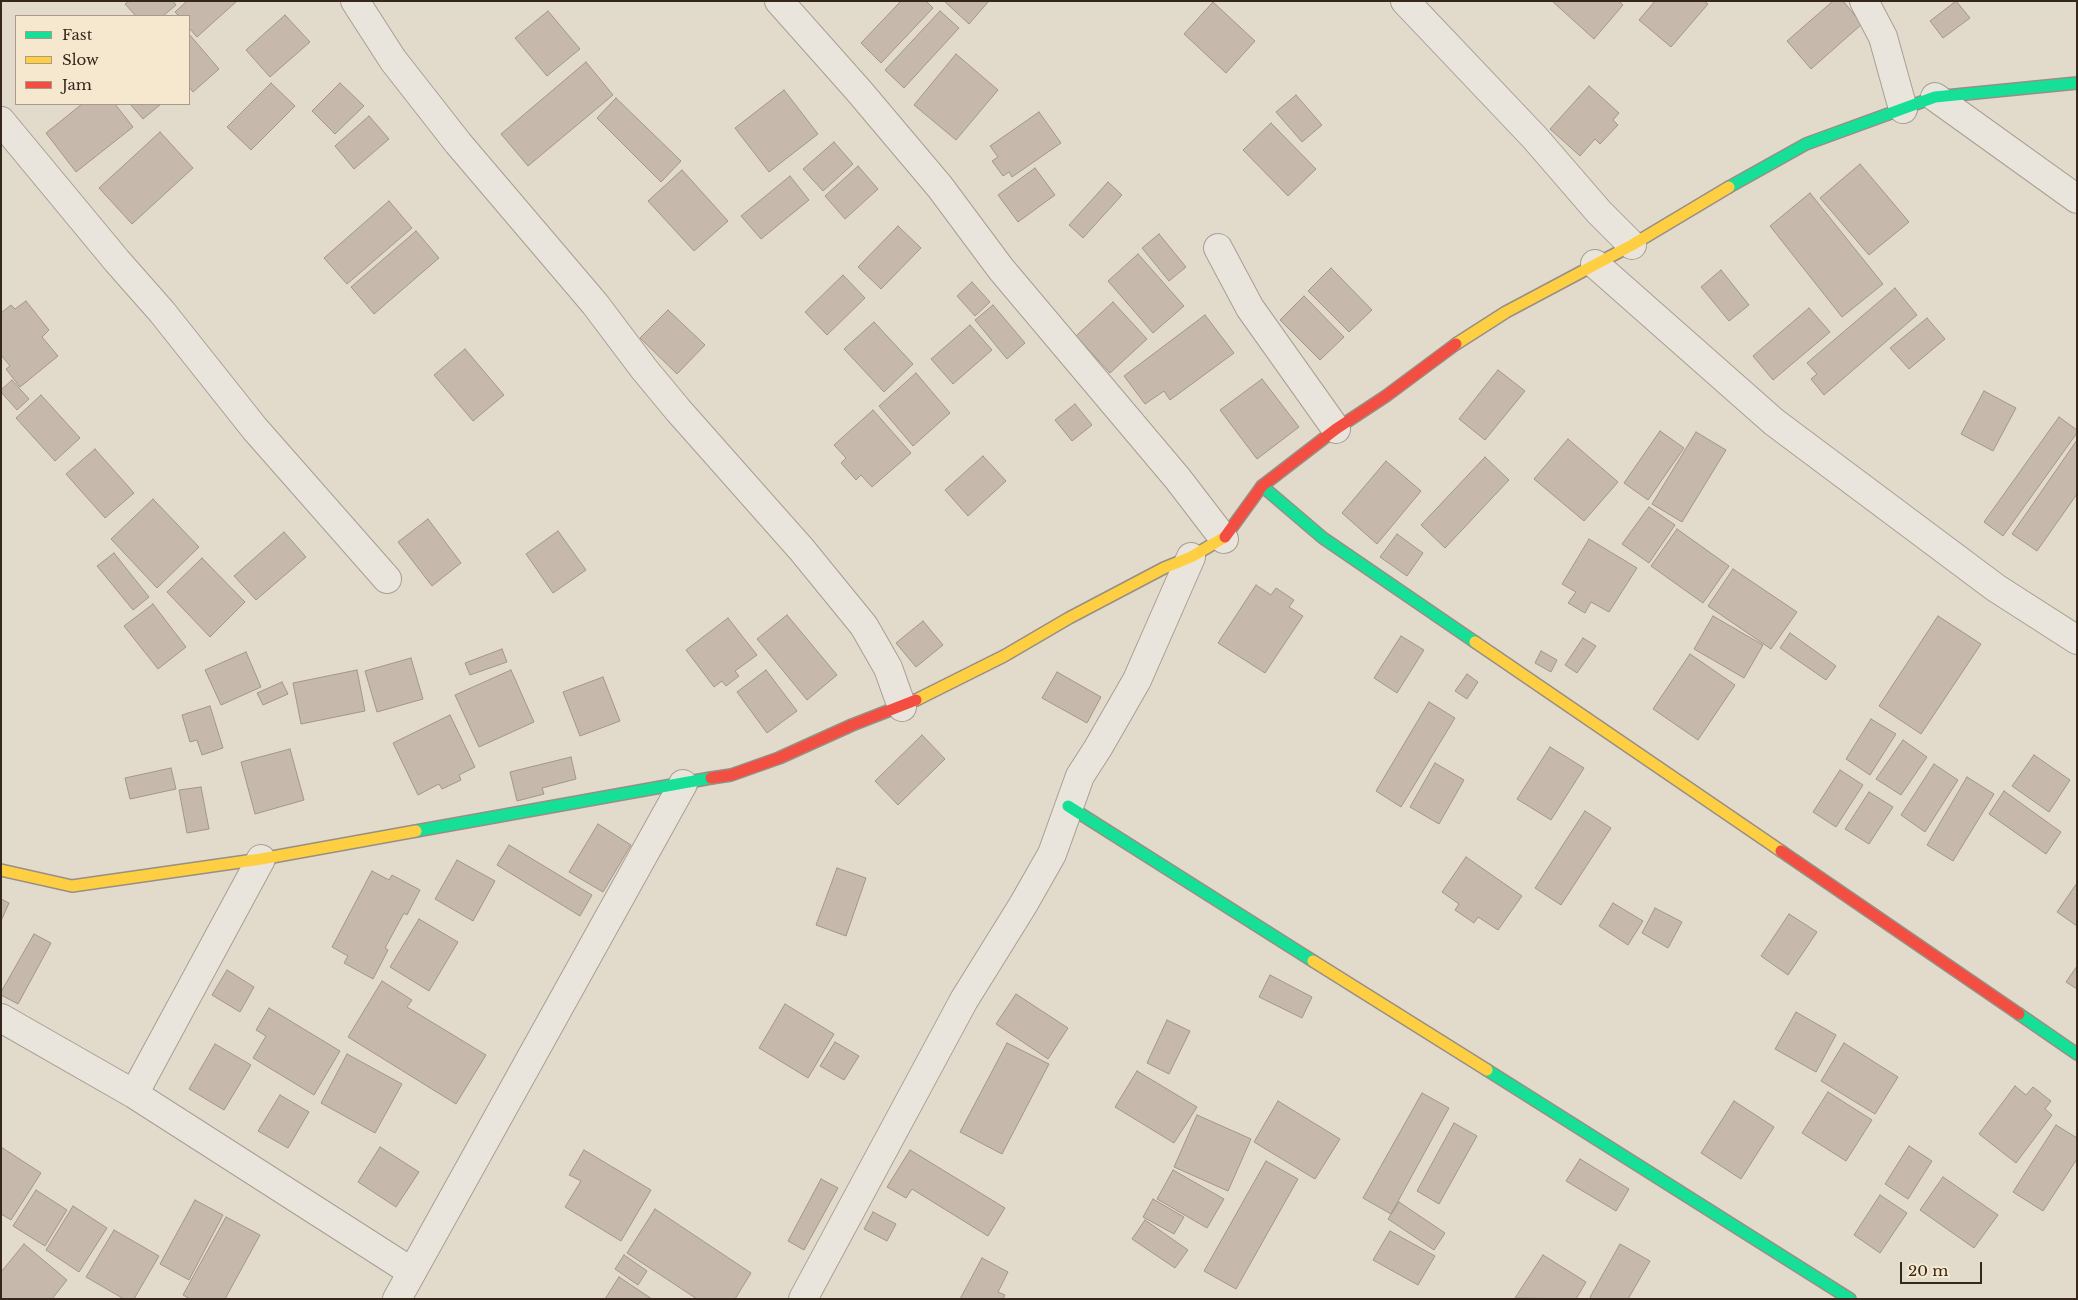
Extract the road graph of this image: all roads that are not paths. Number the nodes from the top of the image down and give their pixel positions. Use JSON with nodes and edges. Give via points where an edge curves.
{"nodes":[{"id":1,"x":779,"y":1,"type":"edge"},
{"id":2,"x":1405,"y":1,"type":"edge"},
{"id":3,"x":1864,"y":1,"type":"edge"},
{"id":4,"x":359,"y":3,"type":"edge"},
{"id":5,"x":2077,"y":83,"type":"edge"},
{"id":6,"x":1935,"y":97,"type":"junction"},
{"id":7,"x":1903,"y":109,"type":"junction"},
{"id":8,"x":1,"y":121,"type":"edge"},
{"id":9,"x":2077,"y":199,"type":"edge"},
{"id":10,"x":1632,"y":245,"type":"junction"},
{"id":11,"x":1218,"y":248,"type":"dead end"},
{"id":12,"x":1595,"y":264,"type":"junction"},
{"id":13,"x":1336,"y":428,"type":"junction"},
{"id":14,"x":1262,"y":486,"type":"junction"},
{"id":15,"x":1224,"y":540,"type":"junction"},
{"id":16,"x":1191,"y":557,"type":"junction"},
{"id":17,"x":387,"y":579,"type":"dead end"},
{"id":18,"x":2077,"y":640,"type":"edge"},
{"id":19,"x":902,"y":707,"type":"junction"},
{"id":20,"x":682,"y":784,"type":"junction"},
{"id":21,"x":1068,"y":806,"type":"junction"},
{"id":22,"x":260,"y":859,"type":"junction"},
{"id":23,"x":1,"y":870,"type":"edge"},
{"id":24,"x":1,"y":1018,"type":"edge"},
{"id":25,"x":2077,"y":1054,"type":"edge"},
{"id":26,"x":134,"y":1094,"type":"junction"},
{"id":27,"x":412,"y":1272,"type":"junction"},
{"id":28,"x":397,"y":1299,"type":"edge"},
{"id":29,"x":803,"y":1299,"type":"edge"},
{"id":30,"x":1850,"y":1299,"type":"edge"}],
"edges":[{"from":1,"to":15,"type":"street","via":[[940,187],[1001,269],[1178,479]]},
{"from":2,"to":10,"type":"street","via":[[1536,138]]},
{"from":3,"to":7,"type":"street","via":[[1883,37]]},
{"from":4,"to":19,"type":"street","via":[[393,60],[458,143],[596,304],[644,369],[864,626],[888,668]]},
{"from":5,"to":6,"type":"street"},
{"from":6,"to":7,"type":"street"},
{"from":6,"to":9,"type":"street"},
{"from":7,"to":10,"type":"street","via":[[1806,144]]},
{"from":8,"to":17,"type":"street","via":[[162,312],[255,429]]},
{"from":10,"to":12,"type":"street"},
{"from":11,"to":13,"type":"street","via":[[1250,308]]},
{"from":12,"to":13,"type":"street","via":[[1461,340],[1386,396]]},
{"from":12,"to":18,"type":"street","via":[[1774,422],[1996,588]]},
{"from":13,"to":14,"type":"street"},
{"from":14,"to":15,"type":"street"},
{"from":14,"to":25,"type":"street","via":[[1323,538]]},
{"from":15,"to":16,"type":"street"},
{"from":16,"to":19,"type":"street","via":[[1164,568],[1004,656]]},
{"from":16,"to":21,"type":"street","via":[[1137,680],[1080,776]]},
{"from":19,"to":20,"type":"street","via":[[731,775]]},
{"from":20,"to":22,"type":"street"},
{"from":20,"to":27,"type":"street"},
{"from":21,"to":29,"type":"street","via":[[1052,854],[964,1000]]},
{"from":21,"to":30,"type":"street"},
{"from":22,"to":23,"type":"street","via":[[72,886]]},
{"from":22,"to":26,"type":"street"},
{"from":24,"to":26,"type":"street"},
{"from":26,"to":27,"type":"street"},
{"from":27,"to":28,"type":"street"}]}
